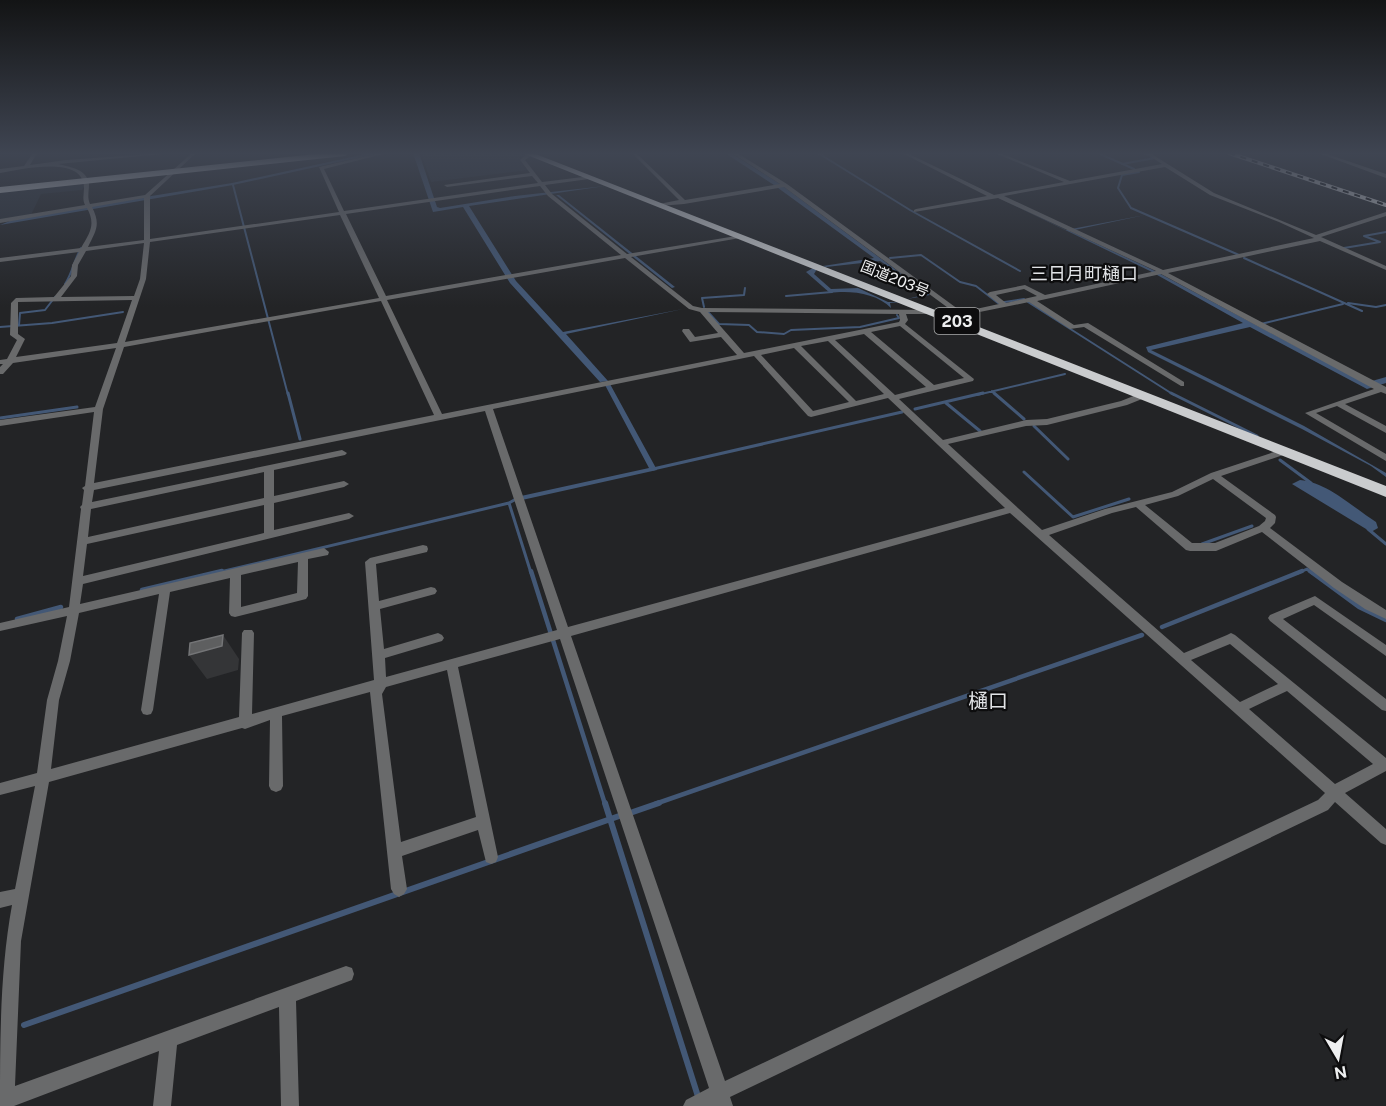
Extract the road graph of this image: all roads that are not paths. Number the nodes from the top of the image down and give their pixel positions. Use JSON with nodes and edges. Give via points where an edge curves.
{"nodes":[{"id":1,"x":106,"y":205,"type":"edge"},
{"id":2,"x":147,"y":205,"type":"edge"},
{"id":3,"x":339,"y":205,"type":"edge"},
{"id":4,"x":395,"y":205,"type":"edge"},
{"id":5,"x":562,"y":205,"type":"edge"},
{"id":6,"x":661,"y":205,"type":"edge"},
{"id":7,"x":810,"y":205,"type":"edge"},
{"id":8,"x":950,"y":205,"type":"edge"},
{"id":9,"x":1015,"y":205,"type":"edge"},
{"id":10,"x":1239,"y":205,"type":"edge"},
{"id":11,"x":91,"y":207,"type":"junction"},
{"id":12,"x":916,"y":211,"type":"dead end"},
{"id":13,"x":343,"y":212,"type":"junction"},
{"id":14,"x":1386,"y":214,"type":"edge"},
{"id":15,"x":0,"y":221,"type":"edge"},
{"id":16,"x":740,"y":236,"type":"junction"},
{"id":17,"x":1317,"y":238,"type":"junction"},
{"id":18,"x":147,"y":241,"type":"junction"},
{"id":19,"x":85,"y":249,"type":"junction"},
{"id":20,"x":627,"y":256,"type":"junction"},
{"id":21,"x":0,"y":260,"type":"edge"},
{"id":22,"x":1386,"y":268,"type":"edge"},
{"id":23,"x":1162,"y":273,"type":"junction"},
{"id":24,"x":1044,"y":297,"type":"junction"},
{"id":25,"x":54,"y":298,"type":"junction"},
{"id":26,"x":137,"y":298,"type":"junction"},
{"id":27,"x":384,"y":299,"type":"junction"},
{"id":28,"x":1030,"y":300,"type":"junction"},
{"id":29,"x":1002,"y":303,"type":"junction"},
{"id":30,"x":702,"y":310,"type":"junction"},
{"id":31,"x":934,"y":312,"type":"junction"},
{"id":32,"x":902,"y":314,"type":"junction"},
{"id":33,"x":954,"y":316,"type":"junction"},
{"id":34,"x":901,"y":324,"type":"junction"},
{"id":35,"x":686,"y":331,"type":"dead end"},
{"id":36,"x":865,"y":331,"type":"junction"},
{"id":37,"x":723,"y":334,"type":"junction"},
{"id":38,"x":829,"y":338,"type":"junction"},
{"id":39,"x":122,"y":345,"type":"junction"},
{"id":40,"x":795,"y":345,"type":"junction"},
{"id":41,"x":755,"y":353,"type":"junction"},
{"id":42,"x":742,"y":356,"type":"junction"},
{"id":43,"x":10,"y":361,"type":"junction"},
{"id":44,"x":0,"y":362,"type":"edge"},
{"id":45,"x":0,"y":372,"type":"edge"},
{"id":46,"x":1180,"y":384,"type":"dead end"},
{"id":47,"x":932,"y":388,"type":"junction"},
{"id":48,"x":1384,"y":390,"type":"edge"},
{"id":49,"x":1144,"y":395,"type":"junction"},
{"id":50,"x":891,"y":396,"type":"junction"},
{"id":51,"x":854,"y":403,"type":"junction"},
{"id":52,"x":1338,"y":403,"type":"junction"},
{"id":53,"x":488,"y":408,"type":"junction"},
{"id":54,"x":99,"y":409,"type":"junction"},
{"id":55,"x":439,"y":416,"type":"junction"},
{"id":56,"x":0,"y":423,"type":"edge"},
{"id":57,"x":1386,"y":430,"type":"edge"},
{"id":58,"x":941,"y":443,"type":"junction"},
{"id":59,"x":1286,"y":452,"type":"junction"},
{"id":60,"x":342,"y":453,"type":"dead end"},
{"id":61,"x":1386,"y":458,"type":"edge"},
{"id":62,"x":269,"y":468,"type":"junction"},
{"id":63,"x":1214,"y":475,"type":"junction"},
{"id":64,"x":344,"y":484,"type":"dead end"},
{"id":65,"x":87,"y":488,"type":"junction"},
{"id":66,"x":1386,"y":492,"type":"edge"},
{"id":67,"x":269,"y":501,"type":"junction"},
{"id":68,"x":1137,"y":503,"type":"junction"},
{"id":69,"x":85,"y":507,"type":"junction"},
{"id":70,"x":1012,"y":509,"type":"junction"},
{"id":71,"x":349,"y":516,"type":"dead end"},
{"id":72,"x":1263,"y":528,"type":"junction"},
{"id":73,"x":1042,"y":534,"type":"junction"},
{"id":74,"x":269,"y":535,"type":"junction"},
{"id":75,"x":81,"y":542,"type":"junction"},
{"id":76,"x":423,"y":549,"type":"dead end"},
{"id":77,"x":324,"y":552,"type":"dead end"},
{"id":78,"x":303,"y":557,"type":"junction"},
{"id":79,"x":236,"y":572,"type":"junction"},
{"id":80,"x":77,"y":581,"type":"junction"},
{"id":81,"x":165,"y":589,"type":"junction"},
{"id":82,"x":431,"y":591,"type":"dead end"},
{"id":83,"x":374,"y":606,"type":"junction"},
{"id":84,"x":74,"y":608,"type":"junction"},
{"id":85,"x":1386,"y":615,"type":"edge"},
{"id":86,"x":0,"y":627,"type":"edge"},
{"id":87,"x":248,"y":633,"type":"dead end"},
{"id":88,"x":563,"y":634,"type":"junction"},
{"id":89,"x":438,"y":638,"type":"dead end"},
{"id":90,"x":1386,"y":651,"type":"edge"},
{"id":91,"x":378,"y":655,"type":"junction"},
{"id":92,"x":1183,"y":658,"type":"junction"},
{"id":93,"x":452,"y":665,"type":"junction"},
{"id":94,"x":381,"y":685,"type":"junction"},
{"id":95,"x":1288,"y":685,"type":"junction"},
{"id":96,"x":1386,"y":706,"type":"edge"},
{"id":97,"x":1239,"y":708,"type":"junction"},
{"id":98,"x":147,"y":710,"type":"dead end"},
{"id":99,"x":276,"y":714,"type":"junction"},
{"id":100,"x":244,"y":723,"type":"junction"},
{"id":101,"x":1385,"y":764,"type":"edge"},
{"id":102,"x":43,"y":779,"type":"junction"},
{"id":103,"x":276,"y":786,"type":"dead end"},
{"id":104,"x":0,"y":789,"type":"edge"},
{"id":105,"x":1334,"y":792,"type":"junction"},
{"id":106,"x":484,"y":821,"type":"junction"},
{"id":107,"x":1386,"y":838,"type":"edge"},
{"id":108,"x":395,"y":851,"type":"junction"},
{"id":109,"x":491,"y":857,"type":"dead end"},
{"id":110,"x":399,"y":889,"type":"dead end"},
{"id":111,"x":22,"y":895,"type":"junction"},
{"id":112,"x":0,"y":900,"type":"edge"},
{"id":113,"x":346,"y":974,"type":"dead end"},
{"id":114,"x":287,"y":995,"type":"junction"},
{"id":115,"x":169,"y":1039,"type":"junction"},
{"id":116,"x":4,"y":1042,"type":"edge"},
{"id":117,"x":722,"y":1099,"type":"edge"},
{"id":118,"x":5,"y":1103,"type":"edge"},
{"id":119,"x":162,"y":1106,"type":"edge"},
{"id":120,"x":290,"y":1106,"type":"edge"},
{"id":121,"x":692,"y":1106,"type":"edge"}],
"edges":[{"from":1,"to":11,"type":"street"},
{"from":2,"to":18,"type":"street"},
{"from":3,"to":13,"type":"street"},
{"from":4,"to":13,"type":"street"},
{"from":5,"to":20,"type":"street"},
{"from":6,"to":16,"type":"highway","name":"国道203号","number":"203"},
{"from":7,"to":33,"type":"street"},
{"from":8,"to":12,"type":"street"},
{"from":9,"to":23,"type":"street"},
{"from":10,"to":17,"type":"street"},
{"from":11,"to":15,"type":"street"},
{"from":11,"to":19,"type":"street","via":[[94,229]]},
{"from":13,"to":18,"type":"street"},
{"from":13,"to":27,"type":"street"},
{"from":14,"to":17,"type":"street"},
{"from":16,"to":20,"type":"street"},
{"from":16,"to":31,"type":"highway","name":"国道203号","number":"203"},
{"from":17,"to":22,"type":"street"},
{"from":17,"to":23,"type":"street"},
{"from":18,"to":19,"type":"street"},
{"from":18,"to":26,"type":"street"},
{"from":19,"to":21,"type":"street"},
{"from":19,"to":25,"type":"street","via":[[74,276]]},
{"from":20,"to":27,"type":"street"},
{"from":20,"to":30,"type":"street","via":[[684,304]]},
{"from":23,"to":24,"type":"street"},
{"from":23,"to":48,"type":"street"},
{"from":24,"to":28,"type":"street"},
{"from":24,"to":29,"type":"street","via":[[1025,287],[990,294]]},
{"from":25,"to":26,"type":"street"},
{"from":25,"to":43,"type":"street","via":[[16,300],[14,335],[21,339]]},
{"from":26,"to":39,"type":"street"},
{"from":27,"to":39,"type":"street"},
{"from":27,"to":55,"type":"street"},
{"from":28,"to":29,"type":"street"},
{"from":28,"to":46,"type":"street","via":[[1073,327],[1085,325]]},
{"from":29,"to":33,"type":"street"},
{"from":30,"to":32,"type":"street"},
{"from":30,"to":37,"type":"street"},
{"from":31,"to":32,"type":"street"},
{"from":31,"to":33,"type":"highway","name":"国道203号","number":"203"},
{"from":32,"to":34,"type":"street"},
{"from":33,"to":49,"type":"highway","name":"国道203号","number":"203"},
{"from":34,"to":36,"type":"street"},
{"from":34,"to":47,"type":"street","via":[[970,380]]},
{"from":35,"to":37,"type":"street","via":[[693,340]]},
{"from":36,"to":38,"type":"street"},
{"from":36,"to":47,"type":"street"},
{"from":37,"to":42,"type":"street"},
{"from":38,"to":40,"type":"street"},
{"from":38,"to":50,"type":"street"},
{"from":39,"to":43,"type":"street"},
{"from":39,"to":54,"type":"street"},
{"from":40,"to":41,"type":"street"},
{"from":40,"to":51,"type":"street"},
{"from":41,"to":42,"type":"street"},
{"from":41,"to":51,"type":"street","via":[[811,414]]},
{"from":42,"to":53,"type":"street"},
{"from":43,"to":44,"type":"street"},
{"from":43,"to":45,"type":"street"},
{"from":47,"to":50,"type":"street"},
{"from":48,"to":52,"type":"street"},
{"from":49,"to":58,"type":"street","via":[[1047,422],[1026,423]]},
{"from":49,"to":59,"type":"highway","name":"国道203号","number":"203"},
{"from":50,"to":51,"type":"street"},
{"from":50,"to":58,"type":"street"},
{"from":52,"to":57,"type":"street"},
{"from":52,"to":61,"type":"street","via":[[1309,413]]},
{"from":53,"to":55,"type":"street"},
{"from":53,"to":88,"type":"street"},
{"from":54,"to":56,"type":"street"},
{"from":54,"to":65,"type":"street"},
{"from":55,"to":65,"type":"street"},
{"from":58,"to":70,"type":"street"},
{"from":59,"to":63,"type":"street"},
{"from":59,"to":66,"type":"highway","name":"国道203号","number":"203"},
{"from":60,"to":62,"type":"street"},
{"from":62,"to":67,"type":"street"},
{"from":62,"to":69,"type":"street"},
{"from":63,"to":68,"type":"street","via":[[1175,494]]},
{"from":63,"to":72,"type":"street","via":[[1271,517]]},
{"from":64,"to":67,"type":"street"},
{"from":65,"to":69,"type":"street"},
{"from":67,"to":74,"type":"street"},
{"from":67,"to":75,"type":"street"},
{"from":68,"to":72,"type":"street","via":[[1190,547],[1216,547]]},
{"from":68,"to":73,"type":"street"},
{"from":69,"to":75,"type":"street"},
{"from":70,"to":73,"type":"street"},
{"from":70,"to":88,"type":"street"},
{"from":71,"to":74,"type":"street"},
{"from":72,"to":85,"type":"street","via":[[1357,601]]},
{"from":73,"to":92,"type":"street"},
{"from":74,"to":80,"type":"street"},
{"from":75,"to":80,"type":"street"},
{"from":76,"to":83,"type":"street","via":[[370,561]]},
{"from":77,"to":78,"type":"street"},
{"from":78,"to":79,"type":"street"},
{"from":78,"to":79,"type":"street","via":[[302,596],[235,613]]},
{"from":79,"to":81,"type":"street"},
{"from":80,"to":84,"type":"street"},
{"from":81,"to":84,"type":"street"},
{"from":81,"to":98,"type":"street"},
{"from":82,"to":83,"type":"street"},
{"from":83,"to":91,"type":"street"},
{"from":84,"to":86,"type":"street"},
{"from":84,"to":102,"type":"street","via":[[53,700]]},
{"from":87,"to":100,"type":"street"},
{"from":88,"to":93,"type":"street"},
{"from":88,"to":117,"type":"street"},
{"from":89,"to":91,"type":"street"},
{"from":90,"to":96,"type":"street","via":[[1315,600],[1275,618]]},
{"from":91,"to":94,"type":"street"},
{"from":92,"to":95,"type":"street","via":[[1231,638]]},
{"from":92,"to":97,"type":"street"},
{"from":93,"to":94,"type":"street"},
{"from":93,"to":106,"type":"street"},
{"from":94,"to":99,"type":"street"},
{"from":94,"to":108,"type":"street","via":[[376,693]]},
{"from":95,"to":97,"type":"street"},
{"from":95,"to":101,"type":"street"},
{"from":97,"to":105,"type":"street"},
{"from":99,"to":100,"type":"street"},
{"from":99,"to":103,"type":"street"},
{"from":100,"to":102,"type":"street"},
{"from":101,"to":105,"type":"street"},
{"from":102,"to":104,"type":"street"},
{"from":102,"to":111,"type":"street"},
{"from":105,"to":107,"type":"street"},
{"from":105,"to":117,"type":"street","via":[[1323,805]]},
{"from":106,"to":108,"type":"street"},
{"from":106,"to":109,"type":"street"},
{"from":108,"to":110,"type":"street"},
{"from":111,"to":112,"type":"street"},
{"from":111,"to":116,"type":"street","via":[[13,941]]},
{"from":113,"to":114,"type":"street"},
{"from":114,"to":115,"type":"street"},
{"from":114,"to":120,"type":"street"},
{"from":115,"to":118,"type":"street"},
{"from":115,"to":119,"type":"street"},
{"from":116,"to":118,"type":"street"},
{"from":117,"to":121,"type":"street"}]}
